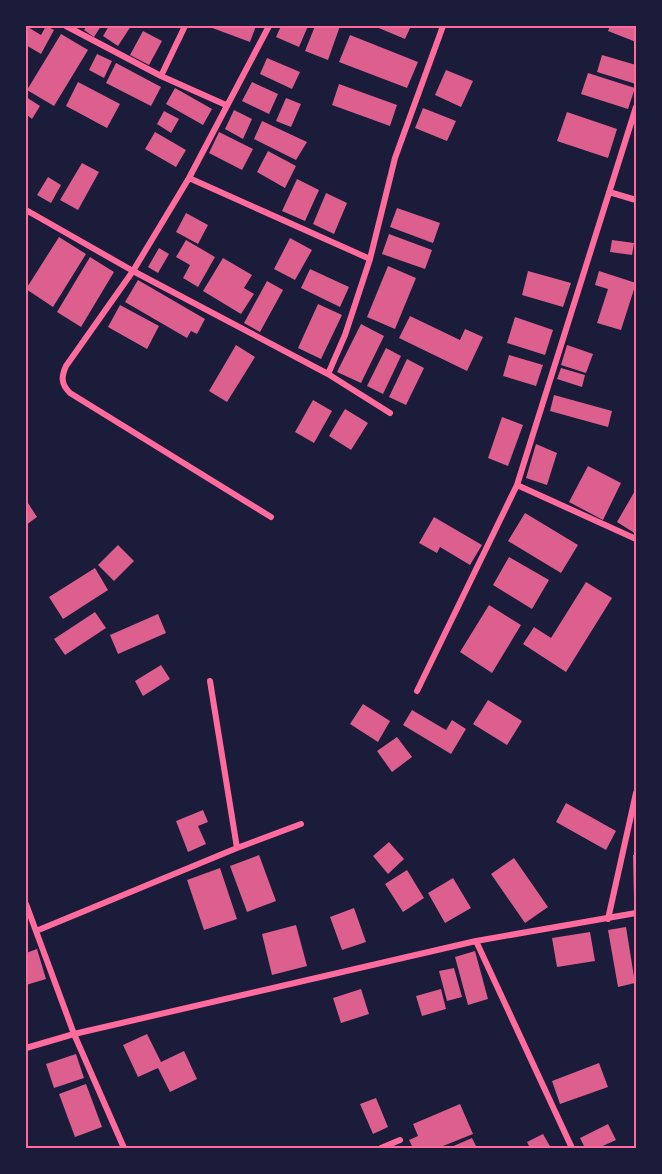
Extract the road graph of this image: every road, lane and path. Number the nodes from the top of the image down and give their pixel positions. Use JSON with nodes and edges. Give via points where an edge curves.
{"nodes":[{"id":1,"x":66,"y":26,"type":"edge"},
{"id":2,"x":185,"y":26,"type":"edge"},
{"id":3,"x":269,"y":26,"type":"edge"},
{"id":4,"x":443,"y":26,"type":"edge"},
{"id":5,"x":161,"y":76,"type":"junction"},
{"id":6,"x":226,"y":105,"type":"junction"},
{"id":7,"x":636,"y":107,"type":"edge"},
{"id":8,"x":189,"y":177,"type":"junction"},
{"id":9,"x":609,"y":192,"type":"junction"},
{"id":10,"x":636,"y":200,"type":"edge"},
{"id":11,"x":26,"y":210,"type":"edge"},
{"id":12,"x":370,"y":259,"type":"junction"},
{"id":13,"x":133,"y":271,"type":"junction"},
{"id":14,"x":328,"y":374,"type":"junction"},
{"id":15,"x":390,"y":413,"type":"dead end"},
{"id":16,"x":517,"y":485,"type":"junction"},
{"id":17,"x":271,"y":518,"type":"dead end"},
{"id":18,"x":636,"y":539,"type":"edge"},
{"id":19,"x":210,"y":681,"type":"dead end"},
{"id":20,"x":417,"y":691,"type":"dead end"},
{"id":21,"x":636,"y":793,"type":"edge"},
{"id":22,"x":301,"y":824,"type":"dead end"},
{"id":23,"x":237,"y":848,"type":"junction"},
{"id":24,"x":26,"y":904,"type":"edge"},
{"id":25,"x":636,"y":914,"type":"edge"},
{"id":26,"x":608,"y":919,"type":"junction"},
{"id":27,"x":36,"y":931,"type":"junction"},
{"id":28,"x":476,"y":940,"type":"junction"},
{"id":29,"x":75,"y":1034,"type":"junction"},
{"id":30,"x":26,"y":1048,"type":"edge"},
{"id":31,"x":400,"y":1140,"type":"dead end"},
{"id":32,"x":124,"y":1149,"type":"edge"},
{"id":33,"x":381,"y":1149,"type":"edge"},
{"id":34,"x":573,"y":1149,"type":"edge"}],
"edges":[{"from":1,"to":5,"type":"street"},
{"from":2,"to":5,"type":"street"},
{"from":3,"to":6,"type":"street"},
{"from":4,"to":12,"type":"street","via":[[395,158]]},
{"from":5,"to":6,"type":"street"},
{"from":6,"to":8,"type":"street"},
{"from":7,"to":9,"type":"street"},
{"from":8,"to":12,"type":"street"},
{"from":8,"to":13,"type":"street"},
{"from":9,"to":10,"type":"street"},
{"from":9,"to":16,"type":"street"},
{"from":11,"to":13,"type":"street"},
{"from":12,"to":14,"type":"street"},
{"from":13,"to":14,"type":"street"},
{"from":13,"to":17,"type":"street","via":[[66,366],[62,377],[65,388]]},
{"from":14,"to":15,"type":"street"},
{"from":16,"to":18,"type":"street"},
{"from":16,"to":20,"type":"street"},
{"from":19,"to":23,"type":"street"},
{"from":21,"to":26,"type":"street"},
{"from":22,"to":23,"type":"street"},
{"from":23,"to":27,"type":"street"},
{"from":24,"to":27,"type":"street"},
{"from":25,"to":26,"type":"street"},
{"from":26,"to":28,"type":"street"},
{"from":27,"to":29,"type":"street"},
{"from":28,"to":29,"type":"street"},
{"from":28,"to":34,"type":"street"},
{"from":29,"to":30,"type":"street"},
{"from":29,"to":32,"type":"street"},
{"from":31,"to":33,"type":"street"}]}
